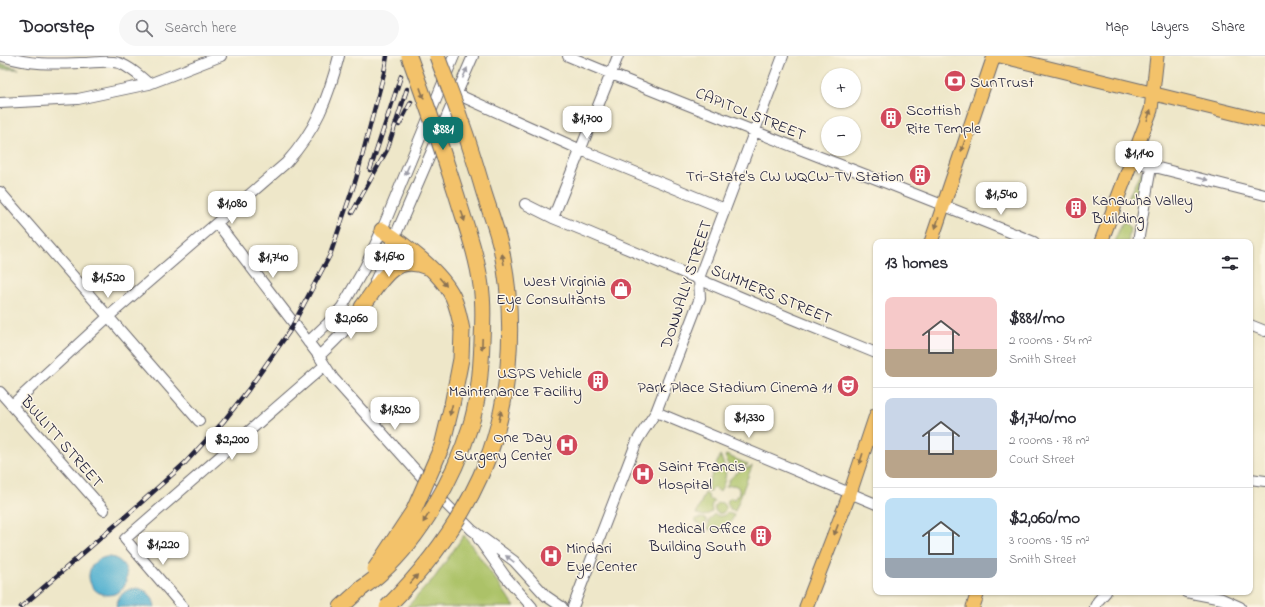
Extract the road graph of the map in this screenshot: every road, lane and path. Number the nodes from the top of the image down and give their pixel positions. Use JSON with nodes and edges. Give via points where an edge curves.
{"nodes":[{"id":1,"x":3,"y":56,"type":"edge"},
{"id":2,"x":221,"y":56,"type":"edge"},
{"id":3,"x":339,"y":56,"type":"edge"},
{"id":4,"x":409,"y":56,"type":"edge"},
{"id":5,"x":437,"y":56,"type":"edge"},
{"id":6,"x":454,"y":56,"type":"edge"},
{"id":7,"x":473,"y":56,"type":"edge"},
{"id":8,"x":568,"y":56,"type":"edge"},
{"id":9,"x":618,"y":56,"type":"edge"},
{"id":10,"x":783,"y":56,"type":"edge"},
{"id":11,"x":994,"y":56,"type":"edge"},
{"id":12,"x":1000,"y":56,"type":"edge"},
{"id":13,"x":1157,"y":56,"type":"edge"},
{"id":14,"x":611,"y":74,"type":"junction"},
{"id":15,"x":148,"y":84,"type":"junction"},
{"id":16,"x":441,"y":87,"type":"junction"},
{"id":17,"x":456,"y":94,"type":"junction"},
{"id":18,"x":1153,"y":94,"type":"junction"},
{"id":19,"x":0,"y":103,"type":"edge"},
{"id":20,"x":1265,"y":121,"type":"edge"},
{"id":21,"x":753,"y":131,"type":"junction"},
{"id":22,"x":581,"y":150,"type":"junction"},
{"id":23,"x":1131,"y":161,"type":"junction"},
{"id":24,"x":1151,"y":167,"type":"junction"},
{"id":25,"x":0,"y":192,"type":"edge"},
{"id":26,"x":1265,"y":195,"type":"edge"},
{"id":27,"x":525,"y":204,"type":"dead end"},
{"id":28,"x":943,"y":204,"type":"junction"},
{"id":29,"x":725,"y":209,"type":"junction"},
{"id":30,"x":553,"y":218,"type":"junction"},
{"id":31,"x":217,"y":223,"type":"junction"},
{"id":32,"x":382,"y":230,"type":"junction"},
{"id":33,"x":394,"y":238,"type":"junction"},
{"id":34,"x":932,"y":239,"type":"edge"},
{"id":35,"x":1027,"y":239,"type":"edge"},
{"id":36,"x":1102,"y":239,"type":"edge"},
{"id":37,"x":1139,"y":239,"type":"edge"},
{"id":38,"x":428,"y":267,"type":"junction"},
{"id":39,"x":699,"y":278,"type":"junction"},
{"id":40,"x":362,"y":308,"type":"junction"},
{"id":41,"x":109,"y":316,"type":"junction"},
{"id":42,"x":1253,"y":326,"type":"edge"},
{"id":43,"x":1265,"y":331,"type":"edge"},
{"id":44,"x":308,"y":342,"type":"junction"},
{"id":45,"x":873,"y":352,"type":"edge"},
{"id":46,"x":319,"y":356,"type":"junction"},
{"id":47,"x":324,"y":366,"type":"junction"},
{"id":48,"x":0,"y":392,"type":"edge"},
{"id":49,"x":12,"y":404,"type":"junction"},
{"id":50,"x":656,"y":412,"type":"junction"},
{"id":51,"x":199,"y":421,"type":"dead end"},
{"id":52,"x":873,"y":424,"type":"edge"},
{"id":53,"x":1253,"y":479,"type":"edge"},
{"id":54,"x":1265,"y":481,"type":"edge"},
{"id":55,"x":850,"y":494,"type":"junction"},
{"id":56,"x":873,"y":503,"type":"edge"},
{"id":57,"x":104,"y":510,"type":"dead end"},
{"id":58,"x":472,"y":530,"type":"junction"},
{"id":59,"x":362,"y":588,"type":"junction"},
{"id":60,"x":977,"y":595,"type":"edge"},
{"id":61,"x":1103,"y":595,"type":"edge"},
{"id":62,"x":1201,"y":595,"type":"edge"},
{"id":63,"x":183,"y":607,"type":"edge"},
{"id":64,"x":341,"y":607,"type":"edge"},
{"id":65,"x":387,"y":607,"type":"edge"},
{"id":66,"x":532,"y":607,"type":"edge"},
{"id":67,"x":562,"y":607,"type":"edge"},
{"id":68,"x":573,"y":607,"type":"edge"},
{"id":69,"x":806,"y":607,"type":"edge"},
{"id":70,"x":973,"y":607,"type":"edge"},
{"id":71,"x":1095,"y":607,"type":"edge"},
{"id":72,"x":1240,"y":607,"type":"edge"}],
"edges":[{"from":1,"to":15,"type":"street","via":[[35,64],[118,63]]},
{"from":2,"to":15,"type":"street"},
{"from":3,"to":31,"type":"street","via":[[326,101],[301,146],[272,176]]},
{"from":4,"to":59,"type":"highway","one_way":true,"bridge":true,"via":[[436,130],[476,256],[481,288],[482,367],[471,426],[446,487],[416,534],[382,573]]},
{"from":65,"to":5,"type":"highway","one_way":true,"bridge":true,"via":[[413,581],[439,547],[464,509],[480,477],[498,424],[509,351],[510,319],[501,248],[461,121]]},
{"from":6,"to":16,"type":"street"},
{"from":17,"to":7,"type":"street","one_way":true},
{"from":8,"to":14,"type":"street","name":"CAPITOL STREET"},
{"from":9,"to":14,"type":"street"},
{"from":10,"to":21,"type":"street","name":"DONNALLY STREET"},
{"from":11,"to":28,"type":"main road","one_way":true},
{"from":12,"to":18,"type":"main road"},
{"from":13,"to":18,"type":"main road"},
{"from":14,"to":21,"type":"street","name":"CAPITOL STREET"},
{"from":14,"to":22,"type":"street"},
{"from":15,"to":19,"type":"street","via":[[78,99]]},
{"from":16,"to":17,"type":"street"},
{"from":16,"to":32,"type":"street","one_way":true},
{"from":17,"to":22,"type":"street"},
{"from":17,"to":33,"type":"street"},
{"from":18,"to":20,"type":"main road"},
{"from":23,"to":18,"type":"main road","one_way":true,"via":[[1151,110]]},
{"from":21,"to":28,"type":"street","name":"CAPITOL STREET"},
{"from":21,"to":29,"type":"street","name":"DONNALLY STREET"},
{"from":22,"to":29,"type":"street"},
{"from":22,"to":30,"type":"street"},
{"from":23,"to":24,"type":"street"},
{"from":23,"to":36,"type":"main road"},
{"from":24,"to":26,"type":"street","one_way":true},
{"from":24,"to":37,"type":"street"},
{"from":25,"to":41,"type":"street"},
{"from":27,"to":30,"type":"street","name":"SUMMERS STREET"},
{"from":28,"to":34,"type":"main road","one_way":true},
{"from":28,"to":35,"type":"street","name":"CAPITOL STREET"},
{"from":29,"to":39,"type":"street","name":"DONNALLY STREET"},
{"from":30,"to":39,"type":"street","name":"SUMMERS STREET"},
{"from":31,"to":41,"type":"street"},
{"from":31,"to":44,"type":"street"},
{"from":32,"to":33,"type":"highway"},
{"from":32,"to":44,"type":"street","via":[[342,307]]},
{"from":33,"to":38,"type":"highway"},
{"from":33,"to":40,"type":"street"},
{"from":38,"to":40,"type":"highway","via":[[410,262],[389,270]]},
{"from":38,"to":59,"type":"highway","one_way":true,"bridge":true,"via":[[446,286],[453,298],[462,330],[452,405],[442,446],[414,510]]},
{"from":39,"to":45,"type":"street","name":"SUMMERS STREET"},
{"from":39,"to":50,"type":"street","name":"DONNALLY STREET","via":[[700,298]]},
{"from":40,"to":46,"type":"street","via":[[340,336]]},
{"from":41,"to":49,"type":"street"},
{"from":41,"to":51,"type":"street"},
{"from":42,"to":43,"type":"street"},
{"from":44,"to":46,"type":"street"},
{"from":46,"to":47,"type":"street"},
{"from":47,"to":58,"type":"street","via":[[379,430]]},
{"from":47,"to":63,"type":"street","via":[[125,539]]},
{"from":48,"to":49,"type":"street","name":"BULLITT STREET"},
{"from":49,"to":57,"type":"street","name":"BULLITT STREET"},
{"from":50,"to":55,"type":"street"},
{"from":50,"to":68,"type":"street","name":"DONNALLY STREET","via":[[637,441]]},
{"from":52,"to":55,"type":"main road","one_way":true},
{"from":53,"to":54,"type":"street"},
{"from":55,"to":56,"type":"street"},
{"from":55,"to":69,"type":"main road","one_way":true},
{"from":58,"to":66,"type":"street","via":[[505,576]]},
{"from":67,"to":58,"type":"street","one_way":true,"via":[[546,596],[514,561]]},
{"from":59,"to":64,"type":"highway"},
{"from":60,"to":70,"type":"main road"},
{"from":61,"to":71,"type":"street"},
{"from":62,"to":72,"type":"street","via":[[1222,599]]}]}
